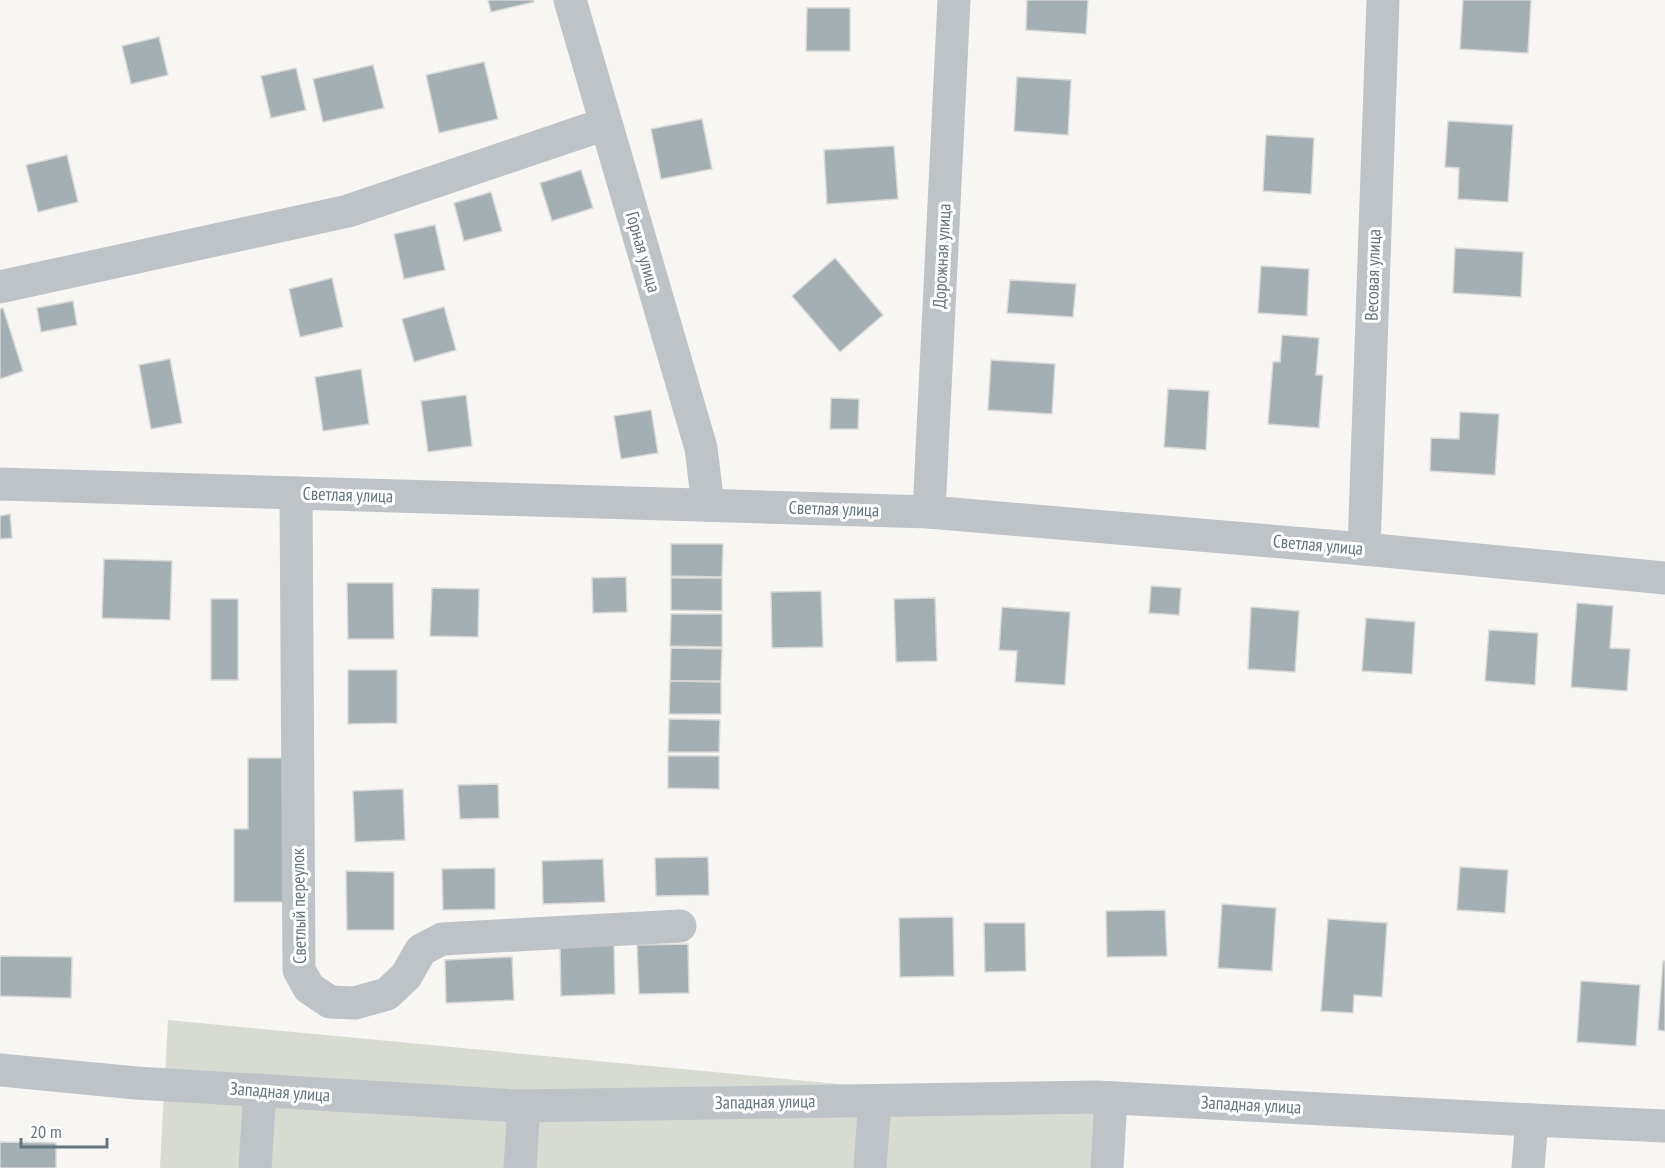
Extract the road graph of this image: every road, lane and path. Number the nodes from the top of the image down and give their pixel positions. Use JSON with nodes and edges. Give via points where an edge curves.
{"nodes":[{"id":1,"x":570,"y":0,"type":"edge"},
{"id":2,"x":954,"y":0,"type":"edge"},
{"id":3,"x":1383,"y":0,"type":"edge"},
{"id":4,"x":605,"y":124,"type":"junction"},
{"id":5,"x":0,"y":287,"type":"edge"},
{"id":6,"x":0,"y":484,"type":"edge"},
{"id":7,"x":296,"y":493,"type":"junction"},
{"id":8,"x":708,"y":505,"type":"junction"},
{"id":9,"x":929,"y":512,"type":"junction"},
{"id":10,"x":1364,"y":549,"type":"junction"},
{"id":11,"x":1665,"y":578,"type":"edge"},
{"id":12,"x":680,"y":926,"type":"dead end"},
{"id":13,"x":0,"y":1070,"type":"edge"},
{"id":14,"x":260,"y":1090,"type":"junction"},
{"id":15,"x":1111,"y":1098,"type":"junction"},
{"id":16,"x":875,"y":1101,"type":"junction"},
{"id":17,"x":524,"y":1106,"type":"junction"},
{"id":18,"x":1532,"y":1120,"type":"junction"},
{"id":19,"x":1665,"y":1126,"type":"edge"},
{"id":20,"x":255,"y":1168,"type":"edge"},
{"id":21,"x":520,"y":1168,"type":"edge"},
{"id":22,"x":870,"y":1168,"type":"edge"},
{"id":23,"x":1107,"y":1168,"type":"edge"},
{"id":24,"x":1528,"y":1168,"type":"edge"}],
"edges":[{"from":1,"to":4,"type":"street","name":"Горная улица"},
{"from":2,"to":9,"type":"street","name":"Дорожная улица"},
{"from":3,"to":10,"type":"street","name":"Весовая улица"},
{"from":4,"to":5,"type":"street","via":[[348,211]]},
{"from":4,"to":8,"type":"street","name":"Горная улица","via":[[701,448]]},
{"from":6,"to":7,"type":"street","name":"Светлая улица"},
{"from":7,"to":8,"type":"street","name":"Светлая улица"},
{"from":7,"to":12,"type":"street","name":"Светлый переулок","via":[[299,970],[309,988],[330,1002],[355,1003],[387,994],[406,976],[422,951],[442,939]]},
{"from":8,"to":9,"type":"street","name":"Светлая улица"},
{"from":9,"to":10,"type":"street","name":"Светлая улица"},
{"from":10,"to":11,"type":"street","name":"Светлая улица"},
{"from":13,"to":14,"type":"street","name":"Западная улица"},
{"from":14,"to":17,"type":"street","name":"Западная улица"},
{"from":14,"to":20,"type":"street"},
{"from":15,"to":16,"type":"street","name":"Западная улица"},
{"from":15,"to":18,"type":"street","name":"Западная улица"},
{"from":15,"to":23,"type":"street"},
{"from":16,"to":17,"type":"street","name":"Западная улица"},
{"from":16,"to":22,"type":"street"},
{"from":17,"to":21,"type":"street"},
{"from":18,"to":19,"type":"street","name":"Западная улица"},
{"from":18,"to":24,"type":"street"}]}
